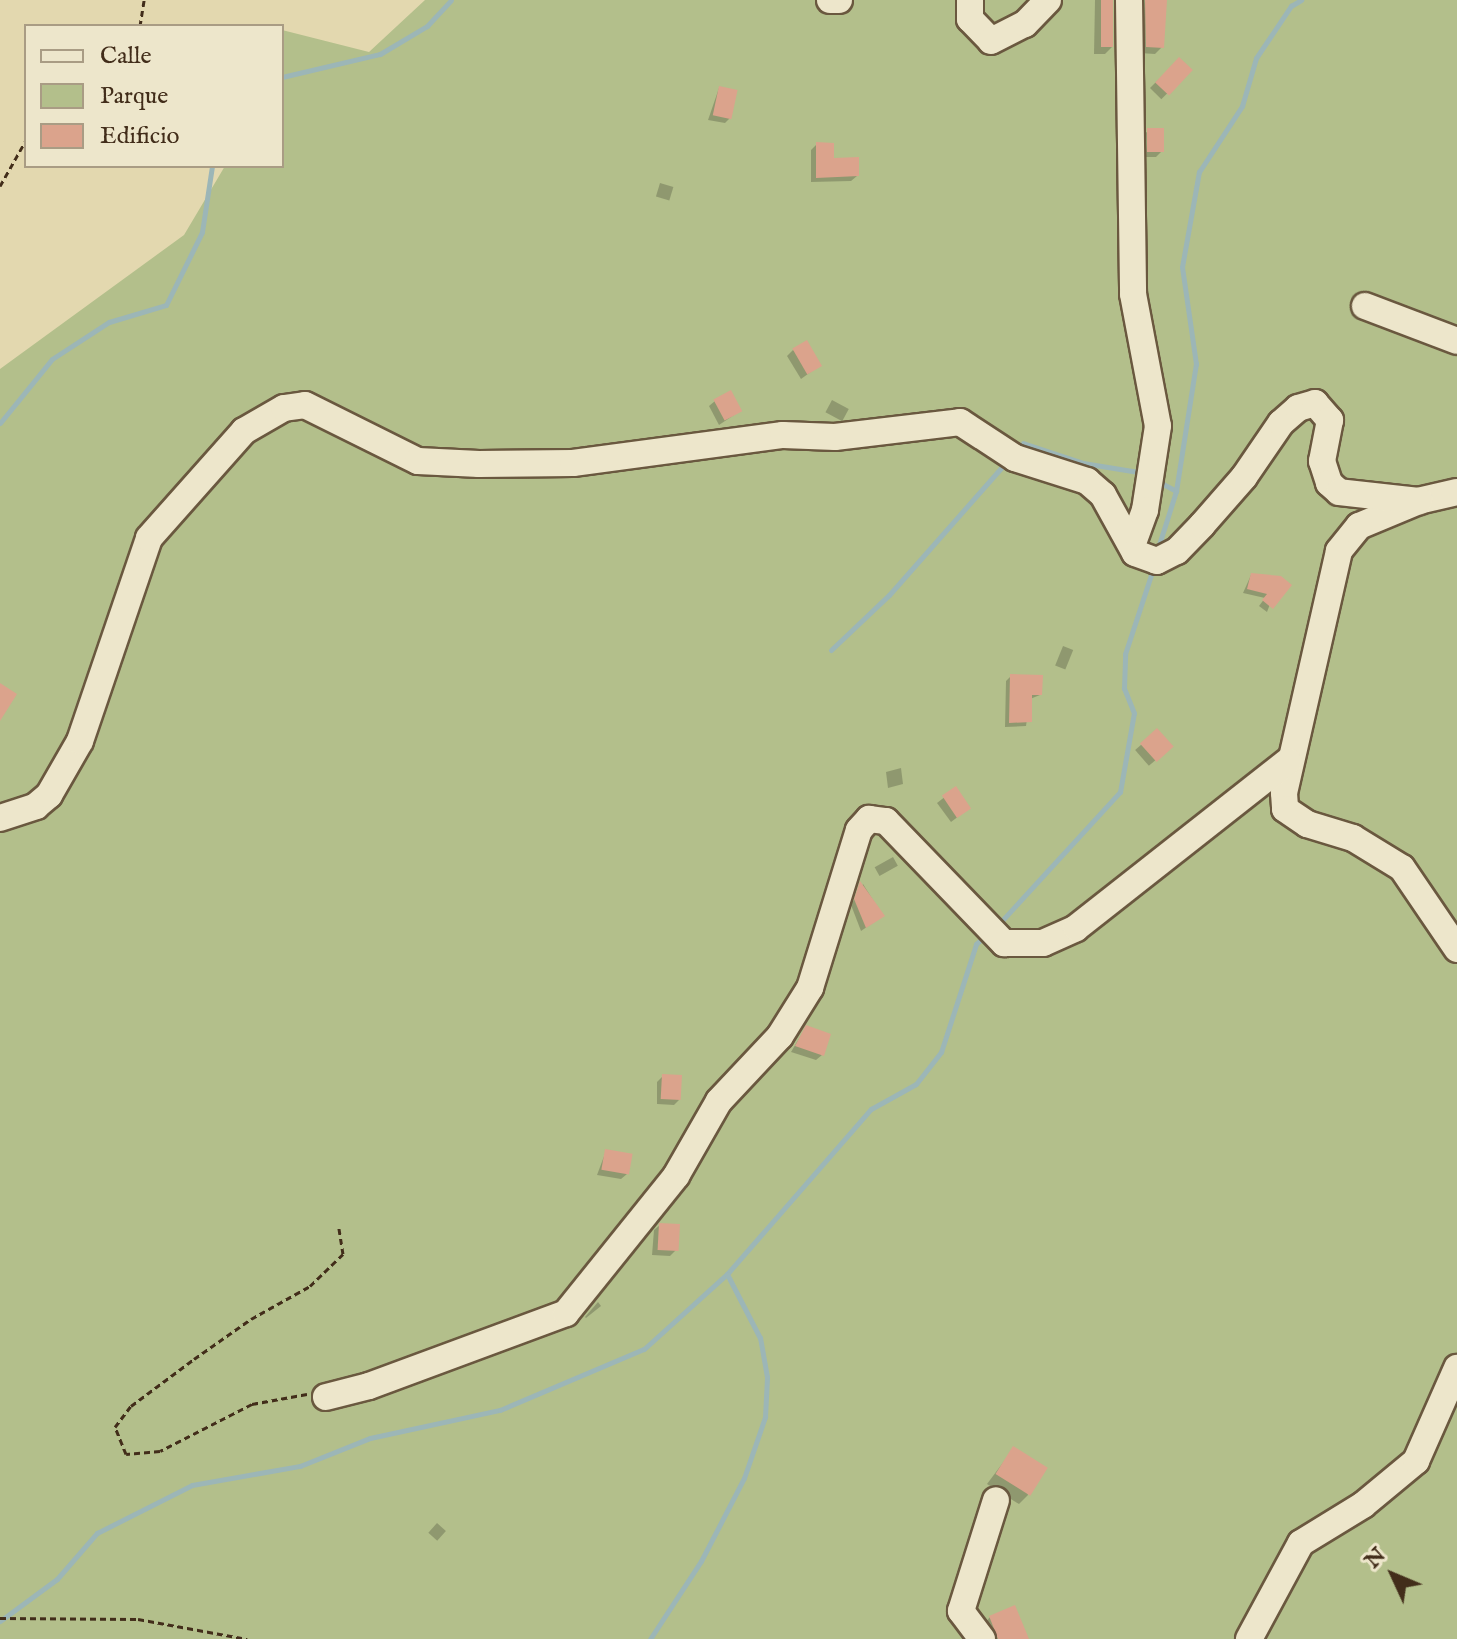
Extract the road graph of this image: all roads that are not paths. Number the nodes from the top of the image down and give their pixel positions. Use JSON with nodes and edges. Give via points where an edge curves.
{"nodes":[{"id":1,"x":830,"y":0,"type":"edge"},
{"id":2,"x":839,"y":0,"type":"edge"},
{"id":3,"x":970,"y":0,"type":"edge"},
{"id":4,"x":1048,"y":0,"type":"edge"},
{"id":5,"x":1129,"y":0,"type":"edge"},
{"id":6,"x":1365,"y":306,"type":"dead end"},
{"id":7,"x":1457,"y":341,"type":"edge"},
{"id":8,"x":1457,"y":492,"type":"edge"},
{"id":9,"x":1419,"y":501,"type":"junction"},
{"id":10,"x":1132,"y":546,"type":"junction"},
{"id":11,"x":1288,"y":761,"type":"junction"},
{"id":12,"x":0,"y":818,"type":"edge"},
{"id":13,"x":1457,"y":949,"type":"edge"},
{"id":14,"x":1457,"y":1368,"type":"edge"},
{"id":15,"x":326,"y":1397,"type":"road end"},
{"id":16,"x":996,"y":1500,"type":"dead end"},
{"id":17,"x":982,"y":1639,"type":"edge"},
{"id":18,"x":1249,"y":1639,"type":"edge"}],
"edges":[{"from":1,"to":2,"type":"street"},
{"from":3,"to":4,"type":"street","via":[[970,19],[991,41],[1025,24]]},
{"from":5,"to":10,"type":"street","via":[[1133,294],[1158,426],[1145,510]]},
{"from":6,"to":7,"type":"street"},
{"from":8,"to":9,"type":"street"},
{"from":9,"to":10,"type":"street","via":[[1339,492],[1329,483],[1322,461],[1330,420],[1315,403],[1298,408],[1281,423],[1244,477],[1177,551],[1157,561],[1145,559]]},
{"from":9,"to":11,"type":"street","via":[[1359,526],[1339,551]]},
{"from":10,"to":12,"type":"street","via":[[1103,495],[1087,481],[1015,458],[960,422],[835,437],[783,435],[573,463],[479,464],[418,461],[305,405],[284,408],[244,431],[149,538],[104,681],[67,765],[36,806]]},
{"from":11,"to":13,"type":"street","via":[[1285,809],[1307,824],[1353,838],[1402,868]]},
{"from":11,"to":15,"type":"street","via":[[1076,928],[1043,943],[1004,943],[886,821],[869,819],[859,830],[810,988],[780,1036],[719,1101],[676,1176],[566,1313]]},
{"from":14,"to":18,"type":"street","via":[[1416,1461],[1363,1505],[1301,1543]]},
{"from":16,"to":17,"type":"street","via":[[961,1611]]}]}
